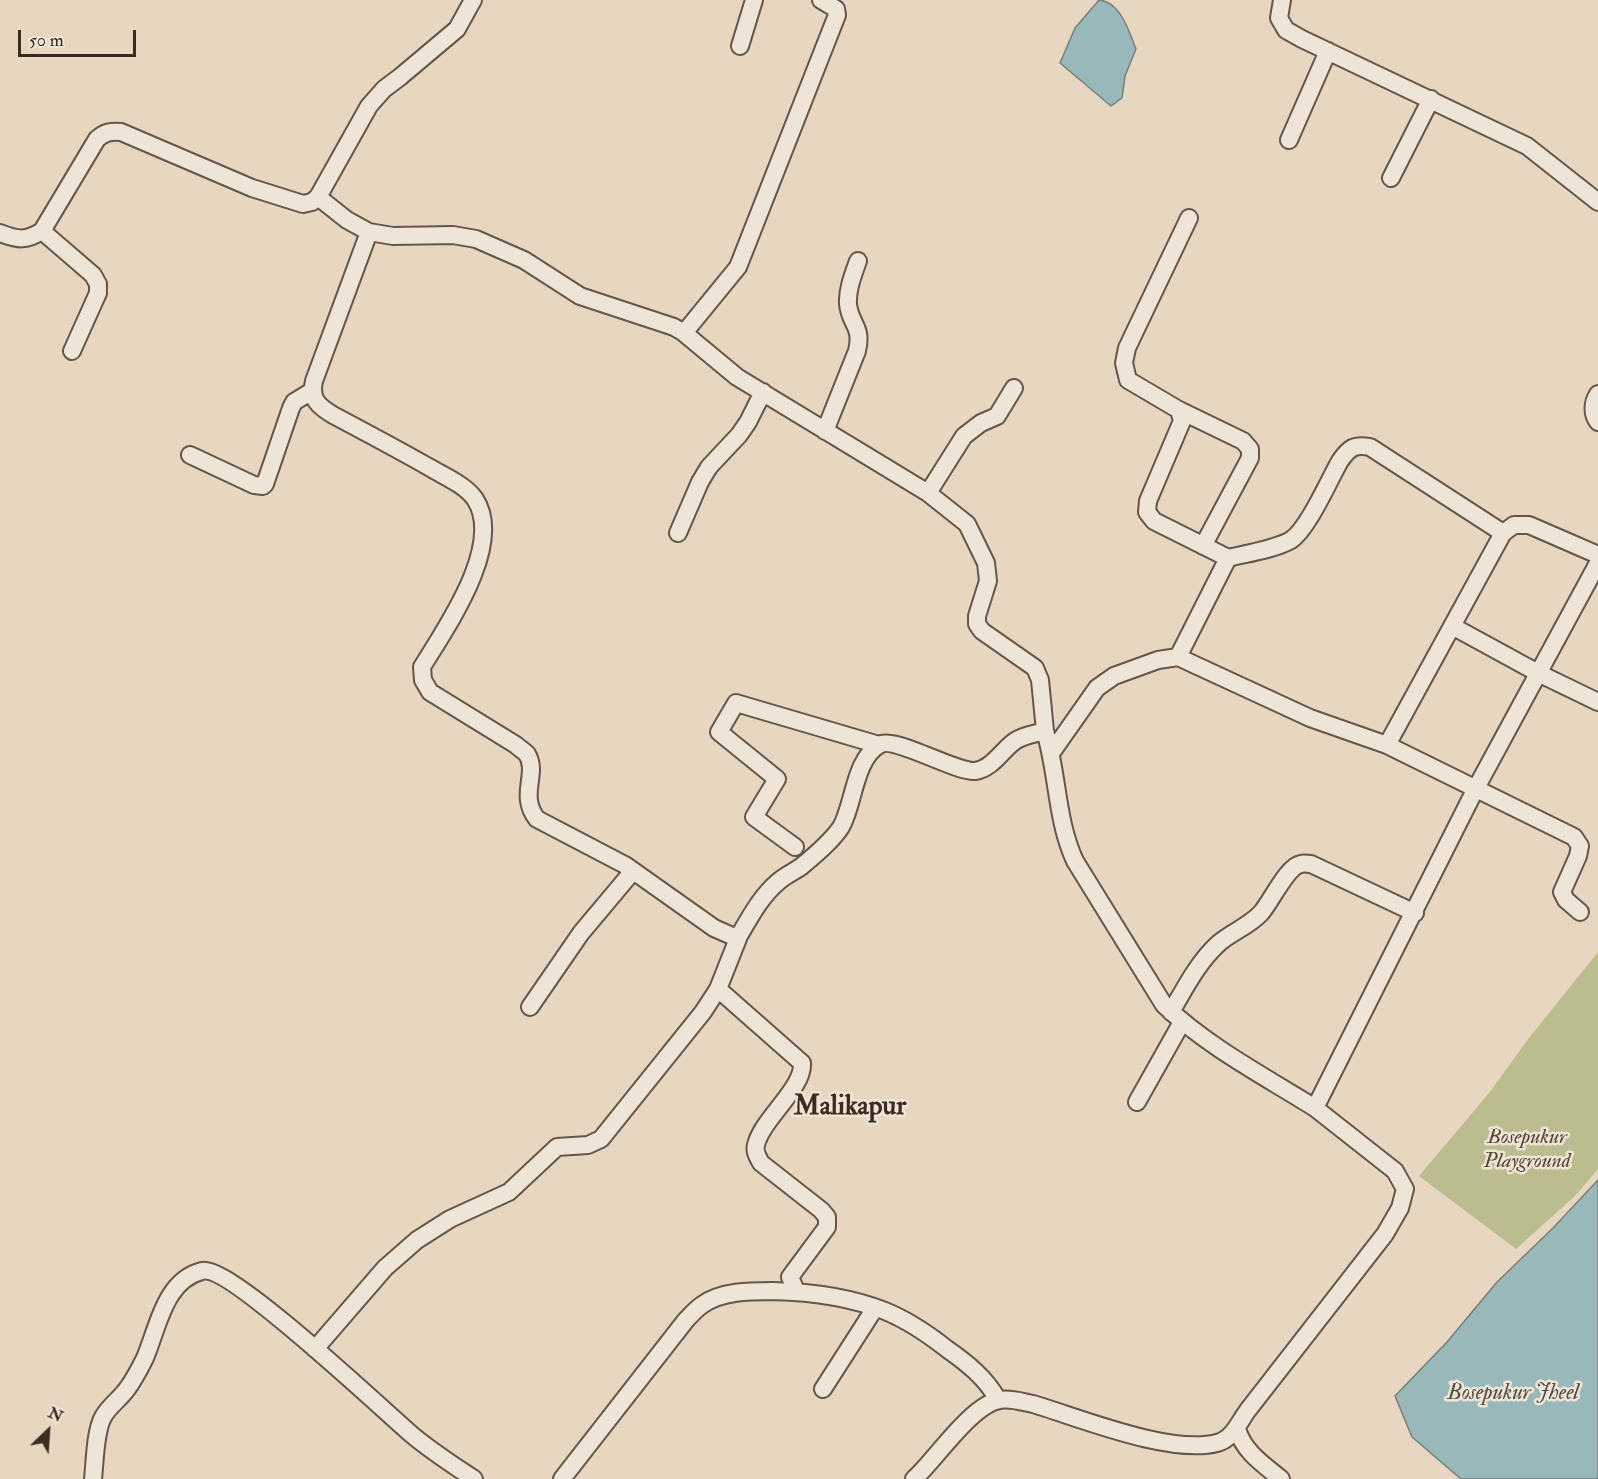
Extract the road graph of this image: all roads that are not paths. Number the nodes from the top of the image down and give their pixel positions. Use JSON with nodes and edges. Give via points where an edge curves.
{"nodes":[{"id":1,"x":473,"y":0,"type":"edge"},
{"id":2,"x":754,"y":0,"type":"edge"},
{"id":3,"x":822,"y":0,"type":"edge"},
{"id":4,"x":1282,"y":0,"type":"edge"},
{"id":5,"x":740,"y":46,"type":"dead end"},
{"id":6,"x":1328,"y":51,"type":"junction"},
{"id":7,"x":1431,"y":99,"type":"junction"},
{"id":8,"x":1289,"y":140,"type":"dead end"},
{"id":9,"x":1391,"y":178,"type":"dead end"},
{"id":10,"x":318,"y":197,"type":"junction"},
{"id":11,"x":1598,"y":202,"type":"edge"},
{"id":12,"x":1189,"y":218,"type":"dead end"},
{"id":13,"x":42,"y":231,"type":"junction"},
{"id":14,"x":369,"y":232,"type":"junction"},
{"id":15,"x":0,"y":233,"type":"edge"},
{"id":16,"x":858,"y":261,"type":"dead end"},
{"id":17,"x":684,"y":333,"type":"junction"},
{"id":18,"x":72,"y":351,"type":"dead end"},
{"id":19,"x":1014,"y":388,"type":"dead end"},
{"id":20,"x":312,"y":391,"type":"junction"},
{"id":21,"x":763,"y":392,"type":"junction"},
{"id":22,"x":1598,"y":394,"type":"edge"},
{"id":23,"x":1179,"y":410,"type":"junction"},
{"id":24,"x":1598,"y":422,"type":"edge"},
{"id":25,"x":825,"y":431,"type":"junction"},
{"id":26,"x":189,"y":455,"type":"dead end"},
{"id":27,"x":928,"y":493,"type":"junction"},
{"id":28,"x":678,"y":533,"type":"dead end"},
{"id":29,"x":1503,"y":533,"type":"junction"},
{"id":30,"x":1203,"y":546,"type":"junction"},
{"id":31,"x":1598,"y":555,"type":"edge"},
{"id":32,"x":1228,"y":558,"type":"junction"},
{"id":33,"x":1598,"y":563,"type":"edge"},
{"id":34,"x":1452,"y":626,"type":"junction"},
{"id":35,"x":1178,"y":657,"type":"junction"},
{"id":36,"x":1538,"y":673,"type":"junction"},
{"id":37,"x":1598,"y":702,"type":"edge"},
{"id":38,"x":1045,"y":731,"type":"junction"},
{"id":39,"x":879,"y":745,"type":"junction"},
{"id":40,"x":1387,"y":746,"type":"junction"},
{"id":41,"x":1052,"y":752,"type":"junction"},
{"id":42,"x":1476,"y":790,"type":"junction"},
{"id":43,"x":795,"y":847,"type":"dead end"},
{"id":44,"x":633,"y":871,"type":"junction"},
{"id":45,"x":1580,"y":912,"type":"dead end"},
{"id":46,"x":1415,"y":913,"type":"junction"},
{"id":47,"x":739,"y":936,"type":"junction"},
{"id":48,"x":718,"y":989,"type":"junction"},
{"id":49,"x":530,"y":1006,"type":"dead end"},
{"id":50,"x":1176,"y":1017,"type":"junction"},
{"id":51,"x":1137,"y":1102,"type":"dead end"},
{"id":52,"x":1315,"y":1108,"type":"junction"},
{"id":53,"x":796,"y":1291,"type":"junction"},
{"id":54,"x":876,"y":1308,"type":"junction"},
{"id":55,"x":315,"y":1349,"type":"junction"},
{"id":56,"x":823,"y":1389,"type":"dead end"},
{"id":57,"x":998,"y":1400,"type":"junction"},
{"id":58,"x":1237,"y":1429,"type":"junction"},
{"id":59,"x":922,"y":1477,"type":"edge"},
{"id":60,"x":93,"y":1479,"type":"edge"},
{"id":61,"x":474,"y":1479,"type":"edge"},
{"id":62,"x":562,"y":1479,"type":"edge"},
{"id":63,"x":1281,"y":1479,"type":"edge"}],
"edges":[{"from":1,"to":10,"type":"street","via":[[457,29],[369,106]]},
{"from":2,"to":5,"type":"street"},
{"from":3,"to":17,"type":"street","via":[[836,9],[837,15],[738,267]]},
{"from":4,"to":6,"type":"street","via":[[1279,18],[1286,30]]},
{"from":6,"to":7,"type":"street"},
{"from":6,"to":8,"type":"street"},
{"from":7,"to":9,"type":"street"},
{"from":7,"to":11,"type":"street","via":[[1527,146]]},
{"from":10,"to":13,"type":"street","via":[[303,204],[289,201],[115,131],[97,139]]},
{"from":10,"to":14,"type":"street"},
{"from":12,"to":23,"type":"street","via":[[1127,348],[1125,363],[1128,380]]},
{"from":13,"to":15,"type":"street","via":[[30,238]]},
{"from":13,"to":18,"type":"street","via":[[93,275],[98,285]]},
{"from":14,"to":17,"type":"street","via":[[476,239],[524,260],[580,296]]},
{"from":14,"to":20,"type":"street"},
{"from":16,"to":25,"type":"street","via":[[848,308],[860,339]]},
{"from":17,"to":21,"type":"street","via":[[737,377]]},
{"from":19,"to":27,"type":"street","via":[[997,416],[964,436]]},
{"from":20,"to":26,"type":"street","via":[[294,402],[263,486]]},
{"from":20,"to":44,"type":"street","via":[[322,408],[460,485],[474,497],[480,508],[482,538],[474,575],[422,668],[423,680],[430,692],[526,754],[529,804],[537,819]]},
{"from":21,"to":25,"type":"street"},
{"from":21,"to":28,"type":"street","via":[[739,435],[709,467]]},
{"from":22,"to":24,"type":"street","via":[[1593,405]]},
{"from":23,"to":30,"type":"street","via":[[1182,421],[1148,501],[1147,512],[1154,521]]},
{"from":23,"to":30,"type":"street","via":[[1243,441],[1250,449],[1250,458]]},
{"from":25,"to":27,"type":"street"},
{"from":27,"to":38,"type":"street","via":[[967,524],[986,563],[988,581],[977,624],[1035,668],[1040,680]]},
{"from":29,"to":31,"type":"street","via":[[1514,525],[1529,525]]},
{"from":29,"to":32,"type":"street","via":[[1370,447],[1358,445],[1347,450],[1302,530],[1292,539]]},
{"from":29,"to":34,"type":"street"},
{"from":30,"to":32,"type":"street"},
{"from":32,"to":35,"type":"street"},
{"from":33,"to":36,"type":"street"},
{"from":34,"to":36,"type":"street"},
{"from":34,"to":40,"type":"street"},
{"from":35,"to":40,"type":"street","via":[[1310,718]]},
{"from":35,"to":41,"type":"street","via":[[1114,676],[1097,688]]},
{"from":36,"to":37,"type":"street"},
{"from":36,"to":42,"type":"street"},
{"from":38,"to":39,"type":"street","via":[[1024,736],[975,771],[884,742]]},
{"from":38,"to":41,"type":"street"},
{"from":39,"to":43,"type":"street","via":[[736,703],[719,732],[777,778],[754,817]]},
{"from":39,"to":47,"type":"street","via":[[869,755],[854,785],[837,832],[802,866],[779,881]]},
{"from":40,"to":42,"type":"street"},
{"from":41,"to":50,"type":"street","via":[[1063,829],[1075,861],[1164,1005]]},
{"from":42,"to":45,"type":"street","via":[[1574,837],[1580,846],[1578,856],[1562,892]]},
{"from":42,"to":46,"type":"street"},
{"from":44,"to":47,"type":"street","via":[[714,928]]},
{"from":44,"to":49,"type":"street","via":[[581,933]]},
{"from":46,"to":50,"type":"street","via":[[1311,864],[1300,864],[1291,869],[1254,920],[1209,952]]},
{"from":46,"to":52,"type":"street"},
{"from":47,"to":48,"type":"street"},
{"from":48,"to":53,"type":"street","via":[[802,1063],[800,1076],[756,1145],[761,1163],[827,1217],[827,1227],[789,1277]]},
{"from":48,"to":55,"type":"street","via":[[601,1139],[588,1145],[557,1147],[509,1192],[450,1219],[417,1240],[385,1268]]},
{"from":50,"to":51,"type":"street"},
{"from":50,"to":52,"type":"street"},
{"from":52,"to":58,"type":"street","via":[[1395,1171],[1405,1189],[1400,1208],[1385,1234]]},
{"from":53,"to":54,"type":"street"},
{"from":53,"to":62,"type":"street","via":[[739,1293],[702,1305],[686,1320]]},
{"from":54,"to":56,"type":"street"},
{"from":54,"to":57,"type":"street","via":[[919,1329],[957,1356],[981,1376]]},
{"from":55,"to":60,"type":"street","via":[[218,1274],[206,1270],[192,1274],[179,1282],[167,1301],[139,1370],[104,1414]]},
{"from":55,"to":61,"type":"street","via":[[413,1436]]},
{"from":57,"to":58,"type":"street","via":[[1033,1404],[1152,1440],[1218,1443]]},
{"from":57,"to":59,"type":"street","via":[[969,1418]]},
{"from":58,"to":63,"type":"street","via":[[1250,1453]]}]}
